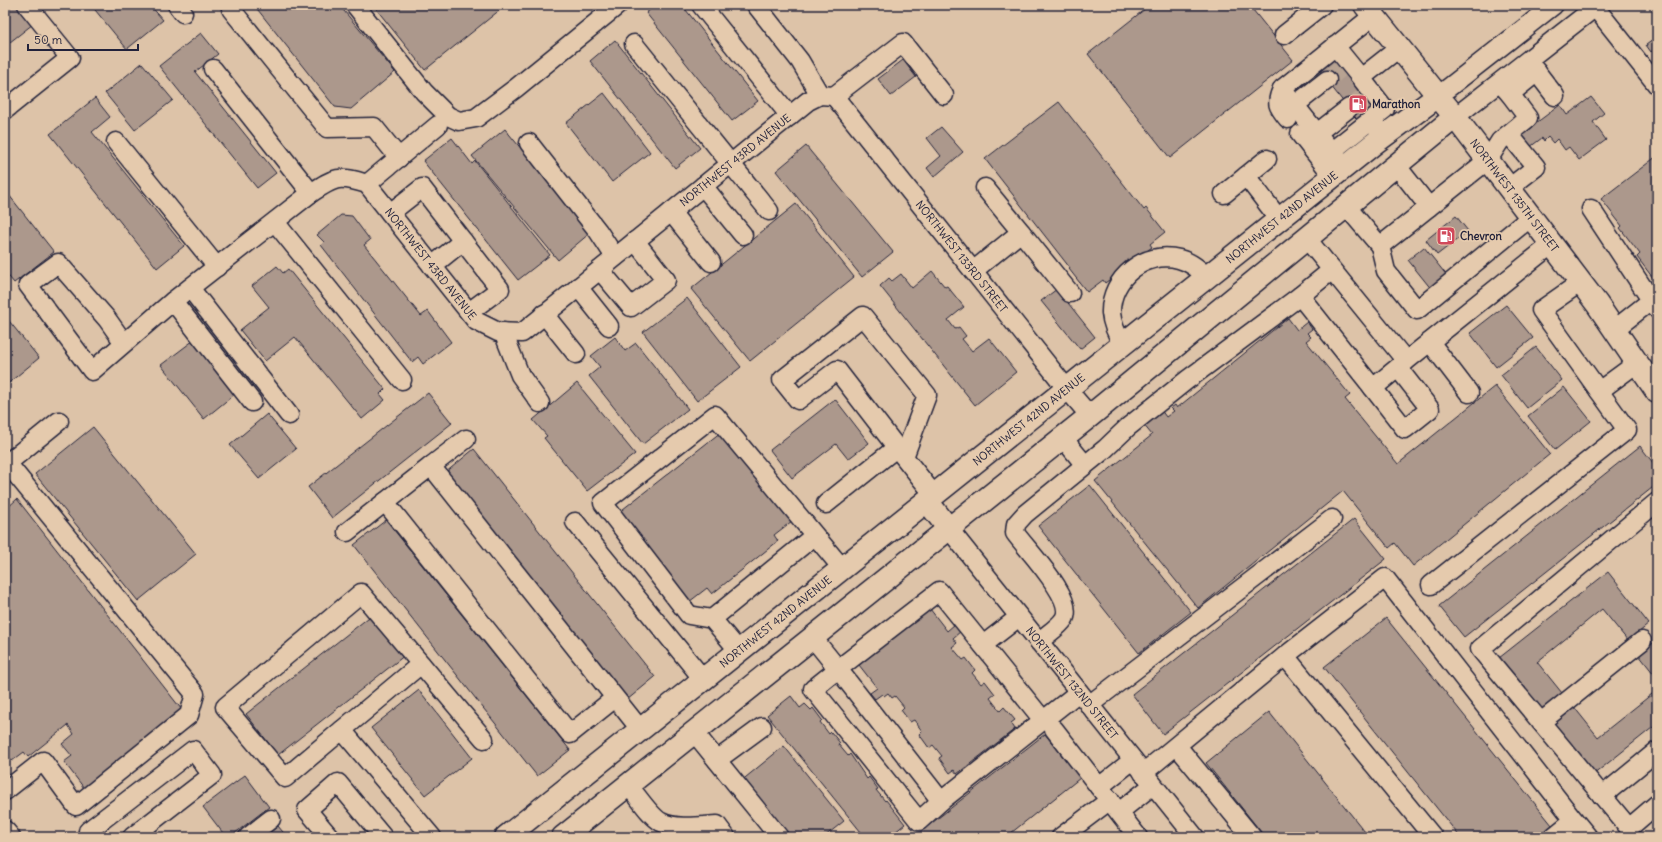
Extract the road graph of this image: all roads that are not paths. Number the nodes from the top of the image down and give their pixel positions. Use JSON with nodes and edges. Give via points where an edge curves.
{"nodes":[{"id":1,"x":27,"y":5,"type":"edge"},
{"id":2,"x":355,"y":5,"type":"edge"},
{"id":3,"x":618,"y":5,"type":"edge"},
{"id":4,"x":701,"y":5,"type":"edge"},
{"id":5,"x":756,"y":5,"type":"edge"},
{"id":6,"x":1322,"y":5,"type":"edge"},
{"id":7,"x":1554,"y":5,"type":"edge"},
{"id":8,"x":1597,"y":6,"type":"edge"},
{"id":9,"x":231,"y":9,"type":"dead end"},
{"id":10,"x":1369,"y":10,"type":"edge"},
{"id":11,"x":1284,"y":35,"type":"dead end"},
{"id":12,"x":634,"y":44,"type":"dead end"},
{"id":13,"x":1335,"y":46,"type":"junction"},
{"id":14,"x":1399,"y":48,"type":"junction"},
{"id":15,"x":1532,"y":66,"type":"junction"},
{"id":16,"x":213,"y":69,"type":"dead end"},
{"id":17,"x":1326,"y":80,"type":"tunnel mouth"},
{"id":18,"x":1657,"y":85,"type":"edge"},
{"id":19,"x":1365,"y":88,"type":"junction"},
{"id":20,"x":1505,"y":88,"type":"junction"},
{"id":21,"x":827,"y":95,"type":"junction"},
{"id":22,"x":944,"y":95,"type":"dead end"},
{"id":23,"x":1438,"y":96,"type":"junction"},
{"id":24,"x":1555,"y":96,"type":"dead end"},
{"id":25,"x":1349,"y":108,"type":"tunnel mouth"},
{"id":26,"x":5,"y":110,"type":"edge"},
{"id":27,"x":1291,"y":112,"type":"junction"},
{"id":28,"x":790,"y":116,"type":"junction"},
{"id":29,"x":1455,"y":117,"type":"junction"},
{"id":30,"x":438,"y":125,"type":"dead end"},
{"id":31,"x":1378,"y":128,"type":"junction"},
{"id":32,"x":1318,"y":133,"type":"junction"},
{"id":33,"x":1300,"y":134,"type":"dead end"},
{"id":34,"x":1509,"y":134,"type":"junction"},
{"id":35,"x":116,"y":142,"type":"dead end"},
{"id":36,"x":529,"y":143,"type":"dead end"},
{"id":37,"x":399,"y":158,"type":"junction"},
{"id":38,"x":1267,"y":159,"type":"dead end"},
{"id":39,"x":1488,"y":160,"type":"junction"},
{"id":40,"x":730,"y":164,"type":"junction"},
{"id":41,"x":1336,"y":165,"type":"junction"},
{"id":42,"x":1396,"y":165,"type":"junction"},
{"id":43,"x":1246,"y":176,"type":"junction"},
{"id":44,"x":367,"y":184,"type":"junction"},
{"id":45,"x":704,"y":186,"type":"junction"},
{"id":46,"x":986,"y":188,"type":"dead end"},
{"id":47,"x":1509,"y":188,"type":"junction"},
{"id":48,"x":311,"y":193,"type":"junction"},
{"id":49,"x":1224,"y":194,"type":"dead end"},
{"id":50,"x":1346,"y":206,"type":"junction"},
{"id":51,"x":1429,"y":207,"type":"junction"},
{"id":52,"x":1591,"y":209,"type":"dead end"},
{"id":53,"x":769,"y":211,"type":"dead end"},
{"id":54,"x":671,"y":212,"type":"junction"},
{"id":55,"x":390,"y":213,"type":"junction"},
{"id":56,"x":1531,"y":217,"type":"junction"},
{"id":57,"x":1280,"y":219,"type":"junction"},
{"id":58,"x":275,"y":222,"type":"junction"},
{"id":59,"x":1021,"y":232,"type":"junction"},
{"id":60,"x":743,"y":235,"type":"dead end"},
{"id":61,"x":1306,"y":239,"type":"junction"},
{"id":62,"x":463,"y":241,"type":"junction"},
{"id":63,"x":635,"y":241,"type":"junction"},
{"id":64,"x":1552,"y":244,"type":"junction"},
{"id":65,"x":1380,"y":246,"type":"junction"},
{"id":66,"x":615,"y":257,"type":"junction"},
{"id":67,"x":711,"y":262,"type":"dead end"},
{"id":68,"x":432,"y":266,"type":"junction"},
{"id":69,"x":217,"y":268,"type":"junction"},
{"id":70,"x":600,"y":270,"type":"junction"},
{"id":71,"x":1332,"y":270,"type":"junction"},
{"id":72,"x":973,"y":271,"type":"junction"},
{"id":73,"x":1207,"y":277,"type":"junction"},
{"id":74,"x":1581,"y":282,"type":"junction"},
{"id":75,"x":578,"y":287,"type":"junction"},
{"id":76,"x":190,"y":288,"type":"junction"},
{"id":77,"x":1070,"y":293,"type":"dead end"},
{"id":78,"x":1300,"y":296,"type":"junction"},
{"id":79,"x":173,"y":301,"type":"junction"},
{"id":80,"x":1655,"y":302,"type":"edge"},
{"id":81,"x":469,"y":312,"type":"junction"},
{"id":82,"x":544,"y":314,"type":"junction"},
{"id":83,"x":610,"y":326,"type":"dead end"},
{"id":84,"x":1614,"y":329,"type":"junction"},
{"id":85,"x":503,"y":332,"type":"junction"},
{"id":86,"x":1430,"y":342,"type":"junction"},
{"id":87,"x":124,"y":343,"type":"junction"},
{"id":88,"x":1123,"y":345,"type":"junction"},
{"id":89,"x":576,"y":354,"type":"dead end"},
{"id":90,"x":1637,"y":363,"type":"junction"},
{"id":91,"x":1402,"y":365,"type":"junction"},
{"id":92,"x":402,"y":380,"type":"dead end"},
{"id":93,"x":1373,"y":388,"type":"junction"},
{"id":94,"x":1067,"y":389,"type":"junction"},
{"id":95,"x":1599,"y":391,"type":"junction"},
{"id":96,"x":1469,"y":392,"type":"dead end"},
{"id":97,"x":1657,"y":392,"type":"edge"},
{"id":98,"x":252,"y":402,"type":"dead end"},
{"id":99,"x":540,"y":403,"type":"dead end"},
{"id":100,"x":289,"y":415,"type":"dead end"},
{"id":101,"x":1090,"y":416,"type":"junction"},
{"id":102,"x":60,"y":421,"type":"dead end"},
{"id":103,"x":1063,"y":438,"type":"junction"},
{"id":104,"x":466,"y":439,"type":"dead end"},
{"id":105,"x":900,"y":453,"type":"junction"},
{"id":106,"x":6,"y":464,"type":"edge"},
{"id":107,"x":431,"y":466,"type":"junction"},
{"id":108,"x":1085,"y":466,"type":"junction"},
{"id":109,"x":930,"y":498,"type":"junction"},
{"id":110,"x":385,"y":502,"type":"junction"},
{"id":111,"x":1657,"y":502,"type":"edge"},
{"id":112,"x":826,"y":504,"type":"dead end"},
{"id":113,"x":1332,"y":519,"type":"dead end"},
{"id":114,"x":575,"y":522,"type":"dead end"},
{"id":115,"x":949,"y":529,"type":"junction"},
{"id":116,"x":347,"y":532,"type":"dead end"},
{"id":117,"x":814,"y":536,"type":"junction"},
{"id":118,"x":842,"y":568,"type":"junction"},
{"id":119,"x":1431,"y":585,"type":"dead end"},
{"id":120,"x":1019,"y":617,"type":"junction"},
{"id":121,"x":712,"y":619,"type":"junction"},
{"id":122,"x":812,"y":638,"type":"junction"},
{"id":123,"x":1642,"y":641,"type":"dead end"},
{"id":124,"x":1039,"y":642,"type":"junction"},
{"id":125,"x":983,"y":645,"type":"junction"},
{"id":126,"x":739,"y":651,"type":"junction"},
{"id":127,"x":1285,"y":656,"type":"junction"},
{"id":128,"x":421,"y":664,"type":"junction"},
{"id":129,"x":838,"y":669,"type":"junction"},
{"id":130,"x":703,"y":679,"type":"junction"},
{"id":131,"x":615,"y":698,"type":"junction"},
{"id":132,"x":1084,"y":699,"type":"junction"},
{"id":133,"x":1541,"y":722,"type":"junction"},
{"id":134,"x":1048,"y":724,"type":"junction"},
{"id":135,"x":762,"y":727,"type":"dead end"},
{"id":136,"x":640,"y":729,"type":"junction"},
{"id":137,"x":342,"y":730,"type":"junction"},
{"id":138,"x":694,"y":732,"type":"junction"},
{"id":139,"x":484,"y":739,"type":"dead end"},
{"id":140,"x":1177,"y":746,"type":"junction"},
{"id":141,"x":1657,"y":751,"type":"edge"},
{"id":142,"x":717,"y":760,"type":"junction"},
{"id":143,"x":1143,"y":773,"type":"junction"},
{"id":144,"x":628,"y":785,"type":"junction"},
{"id":145,"x":5,"y":792,"type":"edge"},
{"id":146,"x":1602,"y":796,"type":"junction"},
{"id":147,"x":1109,"y":799,"type":"junction"},
{"id":148,"x":941,"y":801,"type":"junction"},
{"id":149,"x":1657,"y":804,"type":"edge"},
{"id":150,"x":271,"y":819,"type":"dead end"},
{"id":151,"x":1574,"y":820,"type":"junction"},
{"id":152,"x":5,"y":830,"type":"edge"},
{"id":153,"x":424,"y":834,"type":"edge"},
{"id":154,"x":11,"y":837,"type":"edge"},
{"id":155,"x":93,"y":837,"type":"edge"},
{"id":156,"x":132,"y":837,"type":"edge"},
{"id":157,"x":248,"y":837,"type":"edge"},
{"id":158,"x":330,"y":837,"type":"edge"},
{"id":159,"x":383,"y":837,"type":"edge"},
{"id":160,"x":506,"y":837,"type":"edge"},
{"id":161,"x":563,"y":837,"type":"edge"},
{"id":162,"x":726,"y":837,"type":"edge"},
{"id":163,"x":779,"y":837,"type":"edge"},
{"id":164,"x":1061,"y":837,"type":"edge"},
{"id":165,"x":1138,"y":837,"type":"edge"},
{"id":166,"x":1195,"y":837,"type":"edge"},
{"id":167,"x":1252,"y":837,"type":"edge"},
{"id":168,"x":1433,"y":837,"type":"edge"},
{"id":169,"x":1553,"y":837,"type":"edge"},
{"id":170,"x":1588,"y":837,"type":"edge"}],
"edges":[{"from":1,"to":26,"type":"street","via":[[70,58]]},
{"from":2,"to":3,"type":"street","via":[[424,92],[448,116],[459,121],[476,118]]},
{"from":4,"to":28,"type":"street"},
{"from":5,"to":21,"type":"street","name":"NORTHWEST 133RD STREET"},
{"from":6,"to":11,"type":"street"},
{"from":7,"to":23,"type":"street","name":"NORTHWEST 42ND AVENUE"},
{"from":8,"to":15,"type":"street"},
{"from":8,"to":18,"type":"street"},
{"from":9,"to":37,"type":"street","via":[[327,128],[374,127]]},
{"from":10,"to":13,"type":"street"},
{"from":10,"to":14,"type":"main road","name":"NORTHWEST 135TH STREET"},
{"from":12,"to":40,"type":"street"},
{"from":13,"to":19,"type":"street","via":[[1345,65]]},
{"from":13,"to":27,"type":"street","via":[[1282,88]]},
{"from":14,"to":19,"type":"street"},
{"from":14,"to":23,"type":"main road","name":"NORTHWEST 135TH STREET"},
{"from":15,"to":20,"type":"street"},
{"from":15,"to":24,"type":"street"},
{"from":16,"to":48,"type":"street"},
{"from":17,"to":27,"type":"street"},
{"from":19,"to":31,"type":"street","via":[[1385,109]]},
{"from":20,"to":29,"type":"street"},
{"from":20,"to":34,"type":"street","via":[[1528,118]]},
{"from":21,"to":22,"type":"street","name":"NORTHWEST 43RD AVENUE","via":[[902,43]]},
{"from":21,"to":28,"type":"street","name":"NORTHWEST 43RD AVENUE","via":[[808,101]]},
{"from":21,"to":72,"type":"street","name":"NORTHWEST 133RD STREET"},
{"from":23,"to":29,"type":"main road","name":"NORTHWEST 135TH STREET"},
{"from":23,"to":31,"type":"main road","name":"NORTHWEST 42ND AVENUE"},
{"from":25,"to":32,"type":"street"},
{"from":27,"to":32,"type":"street"},
{"from":28,"to":40,"type":"street","name":"NORTHWEST 43RD AVENUE"},
{"from":29,"to":39,"type":"main road","name":"NORTHWEST 135TH STREET"},
{"from":29,"to":42,"type":"main road"},
{"from":30,"to":37,"type":"street"},
{"from":31,"to":41,"type":"main road","name":"NORTHWEST 42ND AVENUE"},
{"from":32,"to":41,"type":"street"},
{"from":33,"to":41,"type":"street"},
{"from":34,"to":39,"type":"street","via":[[1500,140]]},
{"from":34,"to":47,"type":"street","via":[[1536,167]]},
{"from":35,"to":69,"type":"street"},
{"from":36,"to":66,"type":"street","via":[[598,231]]},
{"from":37,"to":44,"type":"street"},
{"from":38,"to":43,"type":"street"},
{"from":39,"to":47,"type":"main road","name":"NORTHWEST 135TH STREET"},
{"from":39,"to":51,"type":"street"},
{"from":40,"to":45,"type":"street","name":"NORTHWEST 43RD AVENUE"},
{"from":40,"to":53,"type":"street"},
{"from":41,"to":57,"type":"main road","name":"NORTHWEST 42ND AVENUE"},
{"from":42,"to":50,"type":"main road"},
{"from":42,"to":51,"type":"street"},
{"from":43,"to":49,"type":"street"},
{"from":43,"to":57,"type":"street"},
{"from":44,"to":48,"type":"street","via":[[348,178],[330,180]]},
{"from":44,"to":55,"type":"street","name":"NORTHWEST 43RD AVENUE"},
{"from":45,"to":54,"type":"street","name":"NORTHWEST 43RD AVENUE"},
{"from":45,"to":60,"type":"street"},
{"from":46,"to":59,"type":"street"},
{"from":47,"to":56,"type":"main road","name":"NORTHWEST 135TH STREET"},
{"from":48,"to":58,"type":"street"},
{"from":50,"to":61,"type":"main road"},
{"from":50,"to":65,"type":"street"},
{"from":51,"to":65,"type":"street"},
{"from":52,"to":80,"type":"street"},
{"from":54,"to":63,"type":"street","name":"NORTHWEST 43RD AVENUE"},
{"from":54,"to":67,"type":"street"},
{"from":55,"to":62,"type":"street","via":[[422,188]]},
{"from":55,"to":68,"type":"street","name":"NORTHWEST 43RD AVENUE"},
{"from":56,"to":64,"type":"main road","name":"NORTHWEST 135TH STREET"},
{"from":56,"to":65,"type":"street","via":[[1417,310],[1386,271]]},
{"from":57,"to":73,"type":"main road","name":"NORTHWEST 42ND AVENUE"},
{"from":58,"to":69,"type":"street"},
{"from":58,"to":92,"type":"street"},
{"from":59,"to":72,"type":"street"},
{"from":59,"to":77,"type":"street"},
{"from":61,"to":71,"type":"street"},
{"from":61,"to":101,"type":"main road"},
{"from":62,"to":68,"type":"street"},
{"from":62,"to":81,"type":"street","via":[[500,289]]},
{"from":63,"to":66,"type":"street","name":"NORTHWEST 43RD AVENUE"},
{"from":63,"to":70,"type":"street","via":[[666,280],[631,307]]},
{"from":64,"to":74,"type":"main road","name":"NORTHWEST 135TH STREET"},
{"from":64,"to":86,"type":"street"},
{"from":66,"to":70,"type":"street","name":"NORTHWEST 43RD AVENUE"},
{"from":68,"to":81,"type":"street","name":"NORTHWEST 43RD AVENUE"},
{"from":69,"to":76,"type":"street"},
{"from":70,"to":75,"type":"street","name":"NORTHWEST 43RD AVENUE"},
{"from":71,"to":78,"type":"street"},
{"from":71,"to":91,"type":"street"},
{"from":72,"to":94,"type":"street","name":"NORTHWEST 133RD STREET"},
{"from":73,"to":88,"type":"main road","name":"NORTHWEST 42ND AVENUE"},
{"from":73,"to":88,"type":"street","via":[[1195,266],[1179,259],[1162,257],[1146,260],[1132,269],[1120,281],[1113,297],[1111,313],[1114,330]]},
{"from":74,"to":84,"type":"main road","name":"NORTHWEST 135TH STREET"},
{"from":74,"to":95,"type":"street","via":[[1541,310]]},
{"from":75,"to":82,"type":"street","name":"NORTHWEST 43RD AVENUE"},
{"from":75,"to":83,"type":"street"},
{"from":76,"to":79,"type":"street"},
{"from":76,"to":100,"type":"street"},
{"from":78,"to":93,"type":"street"},
{"from":78,"to":108,"type":"street","via":[[1187,380],[1128,427]]},
{"from":79,"to":87,"type":"street"},
{"from":79,"to":98,"type":"street"},
{"from":80,"to":84,"type":"street"},
{"from":81,"to":85,"type":"street","name":"NORTHWEST 43RD AVENUE","via":[[476,321]]},
{"from":82,"to":85,"type":"street","name":"NORTHWEST 43RD AVENUE","via":[[522,333]]},
{"from":82,"to":89,"type":"street"},
{"from":84,"to":90,"type":"main road","name":"NORTHWEST 135TH STREET"},
{"from":85,"to":99,"type":"street","via":[[520,375]]},
{"from":86,"to":91,"type":"street"},
{"from":86,"to":96,"type":"street"},
{"from":87,"to":87,"type":"street","via":[[92,371],[28,285],[58,263],[107,319]]},
{"from":88,"to":94,"type":"main road","name":"NORTHWEST 42ND AVENUE"},
{"from":90,"to":95,"type":"street"},
{"from":90,"to":97,"type":"main road","name":"NORTHWEST 135TH STREET"},
{"from":91,"to":93,"type":"street"},
{"from":91,"to":93,"type":"street","via":[[1430,409],[1418,419],[1405,428]]},
{"from":94,"to":101,"type":"street","name":"NORTHWEST 133RD STREET"},
{"from":94,"to":109,"type":"main road","name":"NORTHWEST 42ND AVENUE"},
{"from":95,"to":119,"type":"street","via":[[1627,430]]},
{"from":101,"to":103,"type":"main road"},
{"from":102,"to":106,"type":"street"},
{"from":103,"to":108,"type":"street"},
{"from":103,"to":115,"type":"main road"},
{"from":104,"to":107,"type":"street"},
{"from":105,"to":105,"type":"street","via":[[927,395],[863,316],[782,380],[798,400],[837,370]]},
{"from":105,"to":109,"type":"street"},
{"from":105,"to":112,"type":"street"},
{"from":106,"to":145,"type":"street","via":[[195,694],[189,715],[76,806],[43,762]]},
{"from":107,"to":110,"type":"street"},
{"from":107,"to":131,"type":"street"},
{"from":108,"to":124,"type":"street","via":[[1016,524],[1015,533],[1060,591],[1066,607],[1064,618]]},
{"from":109,"to":115,"type":"main road"},
{"from":109,"to":118,"type":"main road","name":"NORTHWEST 42ND AVENUE"},
{"from":110,"to":116,"type":"street"},
{"from":110,"to":131,"type":"street","via":[[570,734]]},
{"from":111,"to":133,"type":"street","via":[[1480,649]]},
{"from":113,"to":132,"type":"street"},
{"from":114,"to":130,"type":"street"},
{"from":115,"to":120,"type":"street","name":"NORTHWEST 132ND STREET"},
{"from":115,"to":122,"type":"main road"},
{"from":117,"to":118,"type":"street"},
{"from":117,"to":121,"type":"street"},
{"from":117,"to":121,"type":"street","via":[[715,415],[603,504],[689,615]]},
{"from":118,"to":126,"type":"main road","name":"NORTHWEST 42ND AVENUE"},
{"from":120,"to":124,"type":"street","name":"NORTHWEST 132ND STREET"},
{"from":120,"to":125,"type":"street"},
{"from":121,"to":126,"type":"street"},
{"from":122,"to":129,"type":"street"},
{"from":122,"to":138,"type":"main road"},
{"from":123,"to":133,"type":"street"},
{"from":124,"to":132,"type":"street","name":"NORTHWEST 132ND STREET"},
{"from":125,"to":129,"type":"street","via":[[939,591]]},
{"from":125,"to":134,"type":"street"},
{"from":126,"to":130,"type":"main road","name":"NORTHWEST 42ND AVENUE"},
{"from":127,"to":140,"type":"street"},
{"from":127,"to":151,"type":"street","via":[[1385,578]]},
{"from":127,"to":168,"type":"street"},
{"from":128,"to":137,"type":"street"},
{"from":128,"to":137,"type":"street","via":[[361,592],[225,707],[285,778]]},
{"from":128,"to":139,"type":"street"},
{"from":129,"to":148,"type":"street"},
{"from":129,"to":148,"type":"street","via":[[813,689],[919,821]]},
{"from":130,"to":136,"type":"main road","name":"NORTHWEST 42ND AVENUE"},
{"from":131,"to":136,"type":"street"},
{"from":132,"to":134,"type":"street"},
{"from":132,"to":143,"type":"street","name":"NORTHWEST 132ND STREET"},
{"from":133,"to":146,"type":"street"},
{"from":134,"to":147,"type":"street"},
{"from":134,"to":148,"type":"street"},
{"from":135,"to":142,"type":"street"},
{"from":136,"to":160,"type":"main road","name":"NORTHWEST 42ND AVENUE"},
{"from":137,"to":153,"type":"street"},
{"from":138,"to":142,"type":"street"},
{"from":138,"to":144,"type":"main road"},
{"from":140,"to":143,"type":"street"},
{"from":140,"to":167,"type":"street"},
{"from":141,"to":146,"type":"street"},
{"from":142,"to":163,"type":"street"},
{"from":143,"to":147,"type":"street"},
{"from":143,"to":147,"type":"street"},
{"from":143,"to":166,"type":"street","name":"NORTHWEST 132ND STREET"},
{"from":144,"to":161,"type":"main road"},
{"from":144,"to":162,"type":"street","via":[[660,821],[669,825],[717,825]]},
{"from":146,"to":149,"type":"street","via":[[1629,828]]},
{"from":147,"to":164,"type":"street"},
{"from":147,"to":165,"type":"street"},
{"from":150,"to":157,"type":"street"},
{"from":151,"to":169,"type":"street"},
{"from":151,"to":170,"type":"street"},
{"from":152,"to":154,"type":"street"},
{"from":155,"to":156,"type":"street","via":[[88,830],[192,750],[212,775]]},
{"from":158,"to":159,"type":"street","via":[[307,810],[338,783]]}]}
